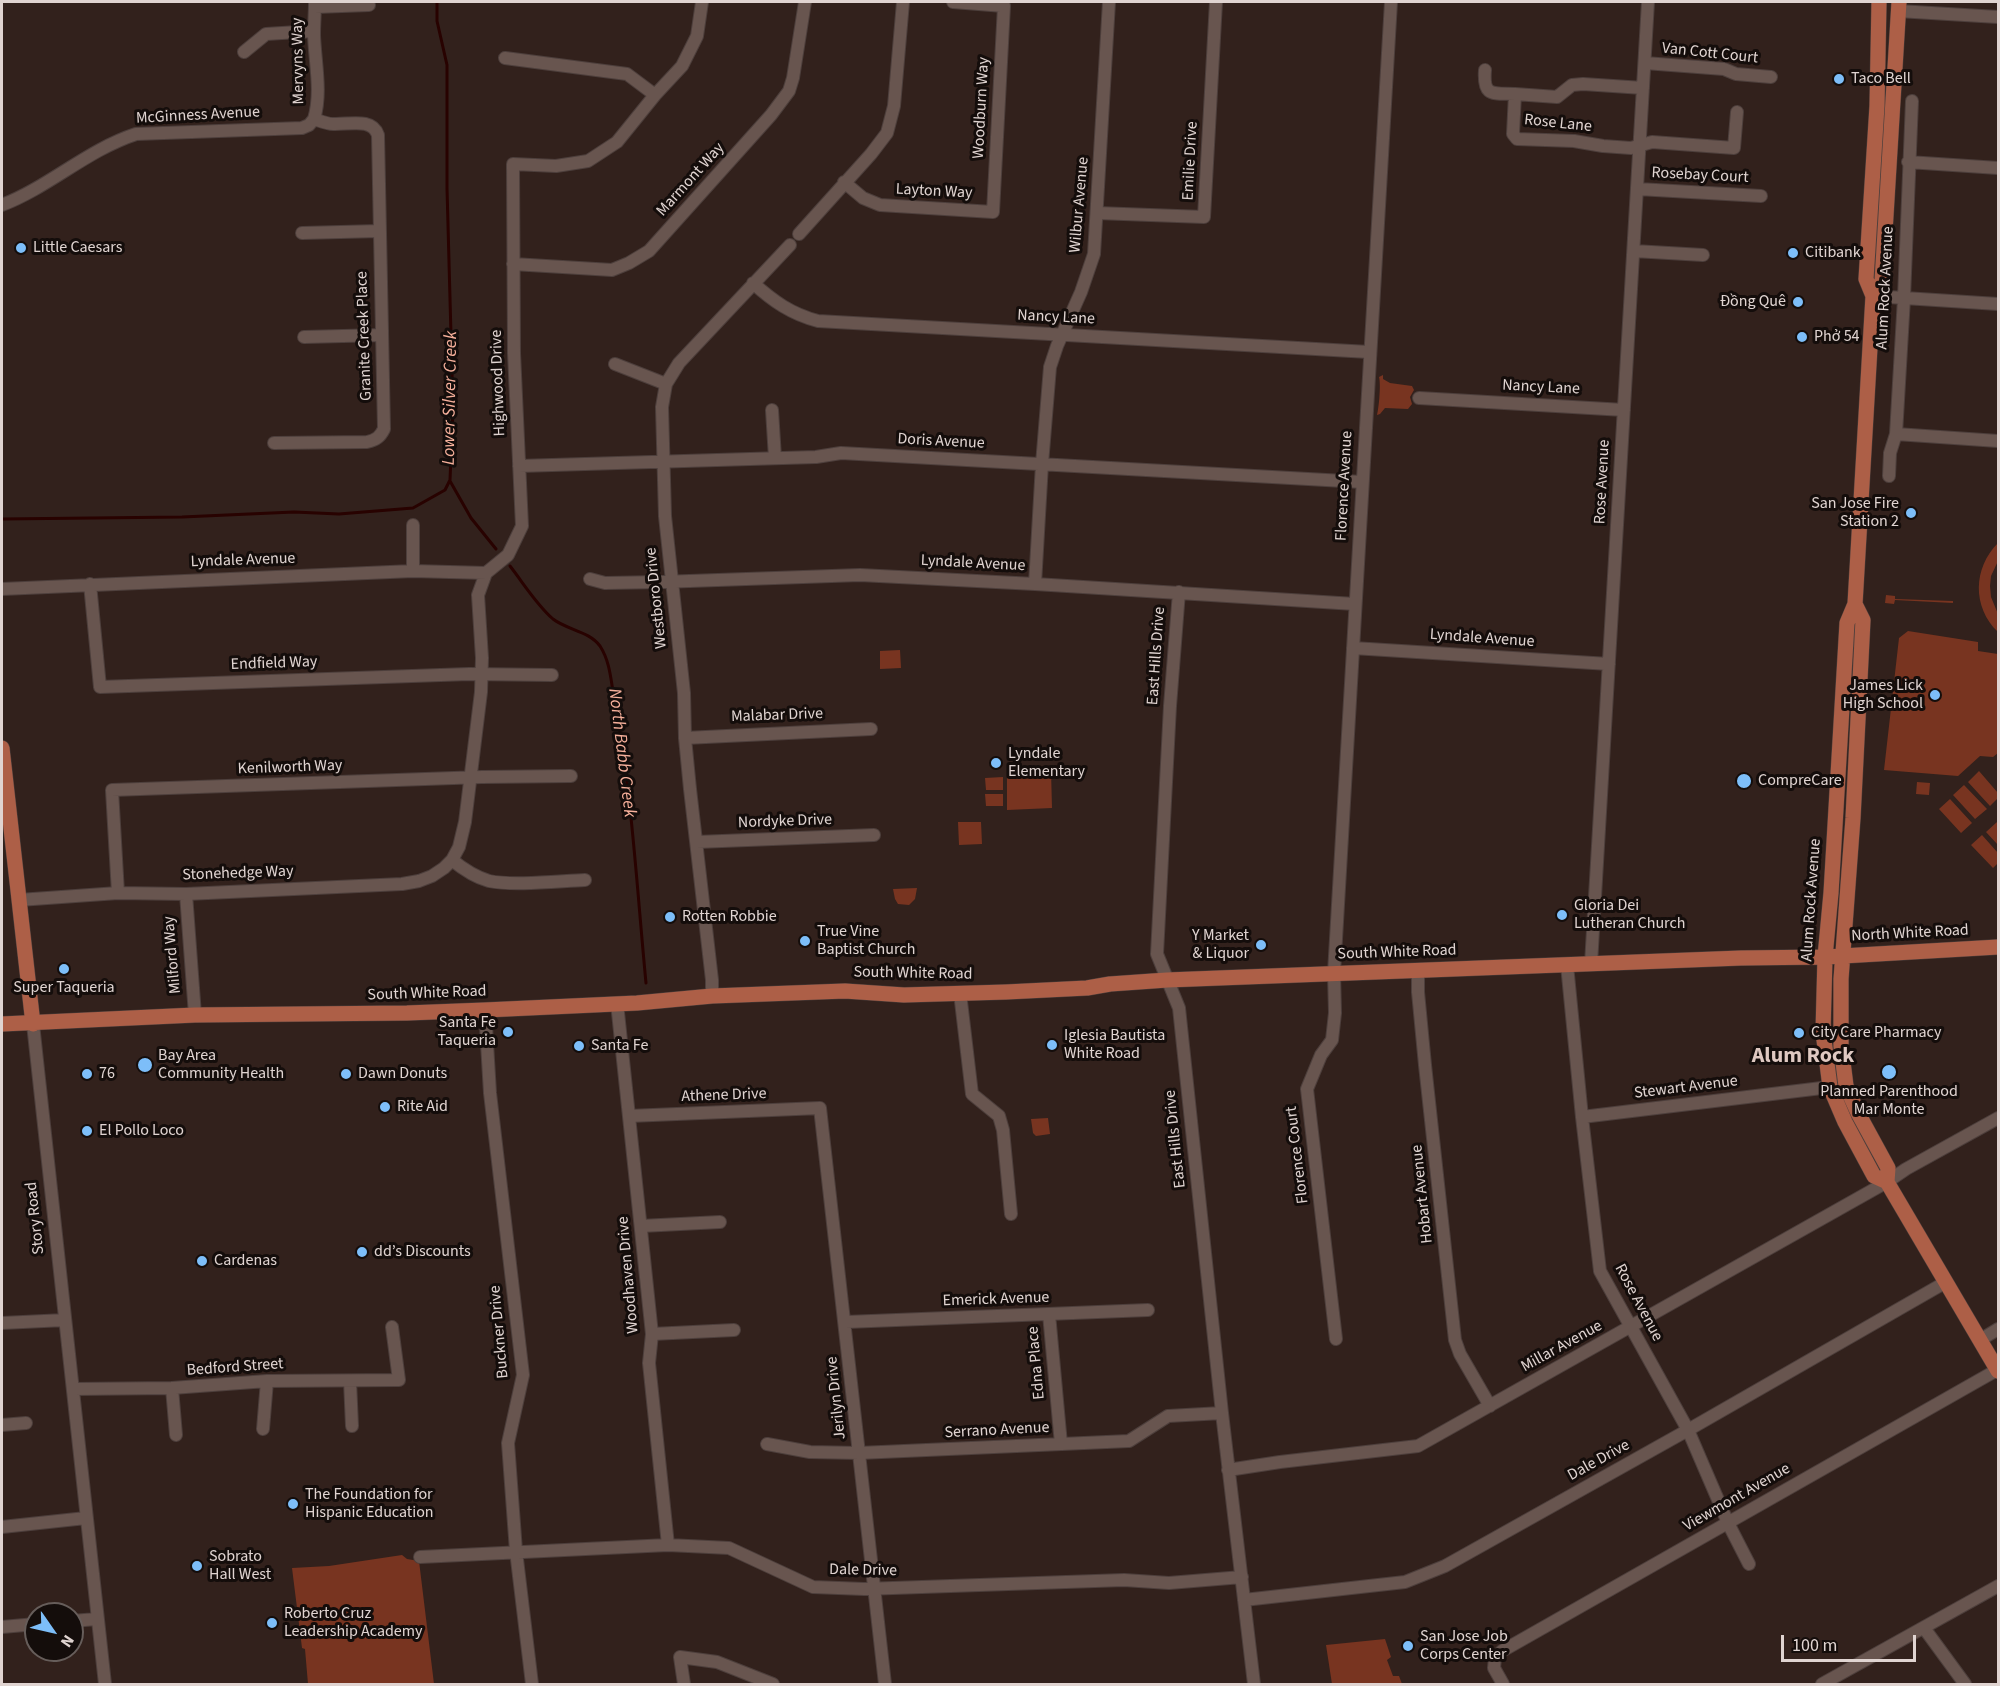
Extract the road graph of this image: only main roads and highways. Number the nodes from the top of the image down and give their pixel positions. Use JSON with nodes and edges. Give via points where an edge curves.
{"nodes":[{"id":1,"x":1879,"y":2,"type":"edge"},
{"id":2,"x":1899,"y":6,"type":"edge"},
{"id":3,"x":1875,"y":140,"type":"junction"},
{"id":4,"x":1887,"y":207,"type":"junction"},
{"id":5,"x":1873,"y":296,"type":"junction"},
{"id":6,"x":1855,"y":604,"type":"junction"},
{"id":7,"x":1844,"y":668,"type":"junction"},
{"id":8,"x":1859,"y":687,"type":"junction"},
{"id":9,"x":2,"y":748,"type":"edge"},
{"id":10,"x":1998,"y":947,"type":"edge"},
{"id":11,"x":1843,"y":956,"type":"junction"},
{"id":12,"x":1825,"y":957,"type":"junction"},
{"id":13,"x":2,"y":1024,"type":"edge"},
{"id":14,"x":33,"y":1024,"type":"junction"},
{"id":15,"x":1846,"y":1086,"type":"junction"},
{"id":16,"x":1830,"y":1087,"type":"junction"},
{"id":17,"x":1887,"y":1182,"type":"junction"},
{"id":18,"x":1998,"y":1370,"type":"edge"}],
"edges":[{"from":1,"to":3,"type":"main road","name":"Alum Rock Avenue"},
{"from":2,"to":4,"type":"main road","name":"Alum Rock Avenue"},
{"from":3,"to":4,"type":"main road","via":[[1882,153],[1880,198]]},
{"from":3,"to":5,"type":"main road","name":"Alum Rock Avenue","via":[[1866,279]]},
{"from":4,"to":5,"type":"main road","name":"Alum Rock Avenue","via":[[1882,281]]},
{"from":5,"to":6,"type":"main road","name":"Alum Rock Avenue"},
{"from":6,"to":7,"type":"main road","name":"Alum Rock Avenue","via":[[1847,623]]},
{"from":6,"to":8,"type":"main road","name":"Alum Rock Avenue","via":[[1863,620]]},
{"from":7,"to":8,"type":"main road"},
{"from":7,"to":12,"type":"main road","name":"Alum Rock Avenue"},
{"from":8,"to":11,"type":"main road","name":"Alum Rock Avenue"},
{"from":9,"to":14,"type":"main road","name":"Story Road"},
{"from":10,"to":11,"type":"main road","name":"North White Road"},
{"from":11,"to":12,"type":"main road","name":"North White Road"},
{"from":11,"to":15,"type":"main road","name":"Alum Rock Avenue","via":[[1841,1046]]},
{"from":12,"to":14,"type":"main road","name":"South White Road","via":[[1334,973],[960,993],[845,991],[485,1010],[195,1015]]},
{"from":12,"to":16,"type":"main road","name":"Alum Rock Avenue","via":[[1823,1032]]},
{"from":13,"to":14,"type":"main road","name":"South White Road"},
{"from":15,"to":16,"type":"main road"},
{"from":15,"to":17,"type":"main road","name":"Alum Rock Avenue","via":[[1888,1168]]},
{"from":16,"to":17,"type":"main road","name":"Alum Rock Avenue","via":[[1874,1176]]},
{"from":17,"to":18,"type":"main road","name":"Alum Rock Avenue"}]}
